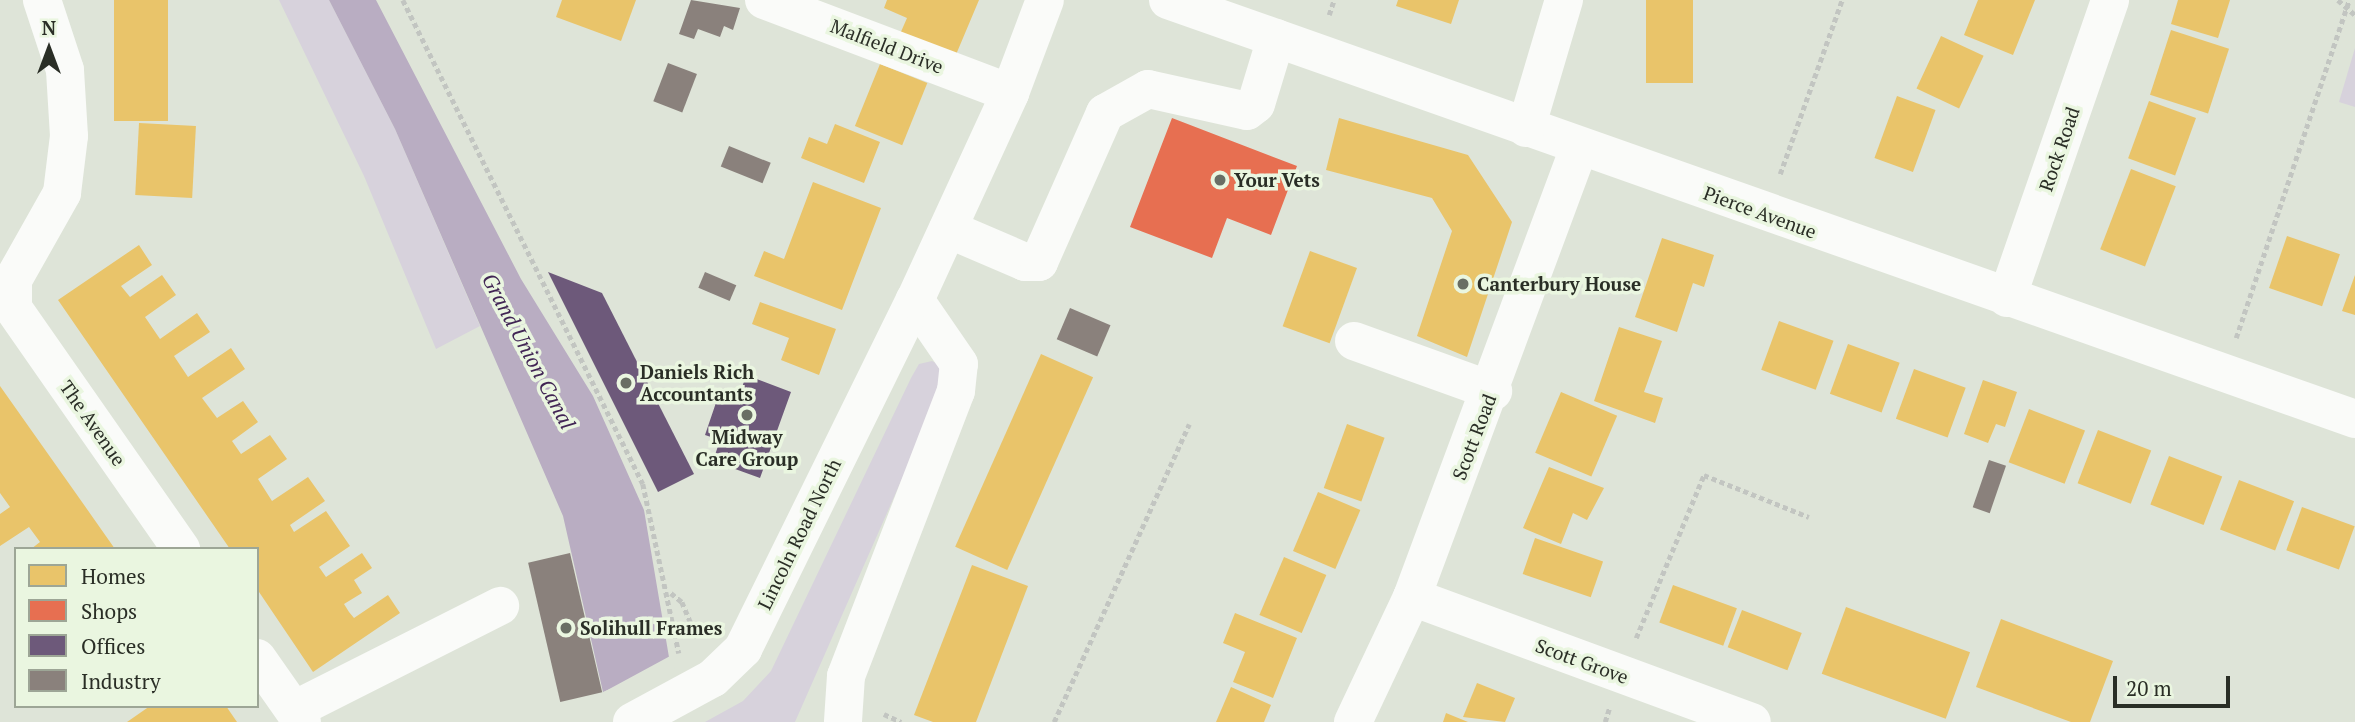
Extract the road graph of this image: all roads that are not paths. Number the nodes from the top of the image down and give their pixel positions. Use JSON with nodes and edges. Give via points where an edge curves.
{"nodes":[{"id":1,"x":42,"y":0,"type":"edge"},
{"id":2,"x":764,"y":0,"type":"edge"},
{"id":3,"x":1045,"y":0,"type":"edge"},
{"id":4,"x":1168,"y":0,"type":"edge"},
{"id":5,"x":1564,"y":0,"type":"edge"},
{"id":6,"x":2110,"y":0,"type":"edge"},
{"id":7,"x":1276,"y":38,"type":"junction"},
{"id":8,"x":1010,"y":93,"type":"junction"},
{"id":9,"x":1526,"y":128,"type":"junction"},
{"id":10,"x":1580,"y":146,"type":"junction"},
{"id":11,"x":948,"y":229,"type":"junction"},
{"id":12,"x":2007,"y":298,"type":"junction"},
{"id":13,"x":915,"y":300,"type":"junction"},
{"id":14,"x":6,"y":308,"type":"edge"},
{"id":15,"x":1354,"y":341,"type":"dead end"},
{"id":16,"x":1493,"y":391,"type":"junction"},
{"id":17,"x":2355,"y":419,"type":"edge"},
{"id":18,"x":180,"y":547,"type":"edge"},
{"id":19,"x":1412,"y":597,"type":"junction"},
{"id":20,"x":500,"y":606,"type":"dead end"},
{"id":21,"x":259,"y":661,"type":"edge"},
{"id":22,"x":298,"y":716,"type":"edge"},
{"id":23,"x":843,"y":721,"type":"edge"},
{"id":24,"x":632,"y":722,"type":"edge"},
{"id":25,"x":1353,"y":722,"type":"edge"},
{"id":26,"x":1752,"y":722,"type":"edge"}],
"edges":[{"from":1,"to":14,"type":"street","via":[[65,70],[69,136],[62,193],[13,279]]},
{"from":2,"to":8,"type":"street","name":"Malfield Drive"},
{"from":3,"to":8,"type":"street","name":"Lincoln Road North"},
{"from":4,"to":7,"type":"street","name":"Pierce Avenue"},
{"from":5,"to":9,"type":"street"},
{"from":6,"to":12,"type":"street","name":"Rock Road"},
{"from":7,"to":9,"type":"street","name":"Pierce Avenue"},
{"from":7,"to":11,"type":"street","via":[[1256,104],[1247,111],[1148,89],[1105,113],[1039,262],[1025,262]]},
{"from":8,"to":11,"type":"street","name":"Lincoln Road North"},
{"from":9,"to":10,"type":"street","name":"Pierce Avenue"},
{"from":10,"to":12,"type":"street","name":"Pierce Avenue"},
{"from":10,"to":16,"type":"street","name":"Scott Road"},
{"from":11,"to":13,"type":"street","name":"Lincoln Road North"},
{"from":12,"to":17,"type":"street","name":"Pierce Avenue"},
{"from":13,"to":23,"type":"street","via":[[959,364],[956,391],[846,676]]},
{"from":13,"to":24,"type":"street","name":"Lincoln Road North","via":[[743,649],[725,670]]},
{"from":14,"to":18,"type":"street","name":"The Avenue"},
{"from":15,"to":16,"type":"street"},
{"from":16,"to":19,"type":"street","name":"Scott Road"},
{"from":19,"to":25,"type":"street","name":"Scott Road"},
{"from":19,"to":26,"type":"street","name":"Scott Grove"},
{"from":20,"to":22,"type":"street"},
{"from":21,"to":22,"type":"street"}]}
